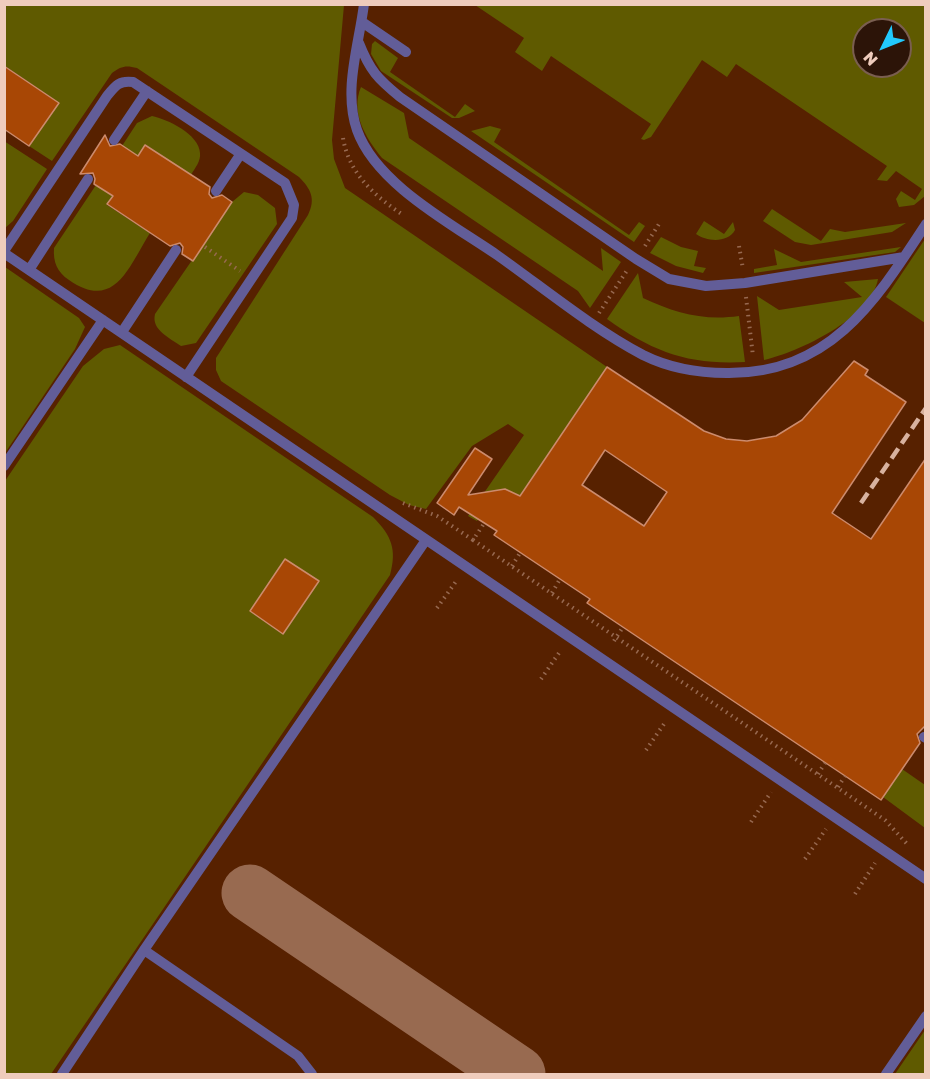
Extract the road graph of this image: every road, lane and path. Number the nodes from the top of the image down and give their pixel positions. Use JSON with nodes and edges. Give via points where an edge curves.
{"nodes":[{"id":1,"x":364,"y":4,"type":"edge"},
{"id":2,"x":362,"y":22,"type":"junction"},
{"id":3,"x":359,"y":43,"type":"junction"},
{"id":4,"x":406,"y":52,"type":"dead end"},
{"id":5,"x":147,"y":91,"type":"junction"},
{"id":6,"x":114,"y":140,"type":"dead end"},
{"id":7,"x":240,"y":155,"type":"junction"},
{"id":8,"x":88,"y":180,"type":"dead end"},
{"id":9,"x":216,"y":191,"type":"dead end"},
{"id":10,"x":659,"y":224,"type":"dead end"},
{"id":11,"x":926,"y":224,"type":"edge"},
{"id":12,"x":739,"y":246,"type":"dead end"},
{"id":13,"x":205,"y":248,"type":"dead end"},
{"id":14,"x":176,"y":250,"type":"dead end"},
{"id":15,"x":4,"y":252,"type":"edge"},
{"id":16,"x":904,"y":257,"type":"junction"},
{"id":17,"x":636,"y":259,"type":"junction"},
{"id":18,"x":29,"y":270,"type":"junction"},
{"id":19,"x":251,"y":278,"type":"junction"},
{"id":20,"x":745,"y":283,"type":"junction"},
{"id":21,"x":104,"y":320,"type":"junction"},
{"id":22,"x":592,"y":322,"type":"junction"},
{"id":23,"x":122,"y":332,"type":"junction"},
{"id":24,"x":754,"y":373,"type":"junction"},
{"id":25,"x":186,"y":377,"type":"junction"},
{"id":26,"x":4,"y":466,"type":"edge"},
{"id":27,"x":399,"y":501,"type":"dead end"},
{"id":28,"x":483,"y":525,"type":"dead end"},
{"id":29,"x":426,"y":540,"type":"junction"},
{"id":30,"x":474,"y":540,"type":"junction"},
{"id":31,"x":520,"y":553,"type":"dead end"},
{"id":32,"x":512,"y":566,"type":"junction"},
{"id":33,"x":561,"y":579,"type":"dead end"},
{"id":34,"x":552,"y":592,"type":"junction"},
{"id":35,"x":622,"y":627,"type":"dead end"},
{"id":36,"x":615,"y":638,"type":"junction"},
{"id":37,"x":561,"y":650,"type":"dead end"},
{"id":38,"x":541,"y":679,"type":"dead end"},
{"id":39,"x":666,"y":721,"type":"dead end"},
{"id":40,"x":646,"y":750,"type":"dead end"},
{"id":41,"x":825,"y":763,"type":"dead end"},
{"id":42,"x":818,"y":774,"type":"junction"},
{"id":43,"x":845,"y":776,"type":"dead end"},
{"id":44,"x":838,"y":787,"type":"junction"},
{"id":45,"x":771,"y":792,"type":"dead end"},
{"id":46,"x":751,"y":822,"type":"dead end"},
{"id":47,"x":826,"y":829,"type":"dead end"},
{"id":48,"x":916,"y":855,"type":"dead end"},
{"id":49,"x":805,"y":859,"type":"dead end"},
{"id":50,"x":926,"y":879,"type":"edge"},
{"id":51,"x":144,"y":950,"type":"junction"},
{"id":52,"x":926,"y":1016,"type":"edge"},
{"id":53,"x":62,"y":1074,"type":"edge"},
{"id":54,"x":312,"y":1074,"type":"edge"},
{"id":55,"x":886,"y":1074,"type":"edge"}],
"edges":[{"from":1,"to":2,"type":"lane"},
{"from":2,"to":3,"type":"lane"},
{"from":2,"to":4,"type":"lane"},
{"from":3,"to":17,"type":"lane","via":[[368,66],[385,85]]},
{"from":3,"to":22,"type":"lane","via":[[353,74],[353,109],[357,129],[383,171],[412,196]]},
{"from":5,"to":6,"type":"lane"},
{"from":5,"to":7,"type":"lane"},
{"from":5,"to":15,"type":"lane","via":[[133,82],[117,84]]},
{"from":7,"to":9,"type":"lane"},
{"from":7,"to":19,"type":"lane","via":[[285,183],[294,205],[292,218]]},
{"from":8,"to":18,"type":"lane"},
{"from":10,"to":17,"type":"path"},
{"from":11,"to":16,"type":"lane"},
{"from":12,"to":20,"type":"path"},
{"from":13,"to":19,"type":"path"},
{"from":14,"to":23,"type":"lane"},
{"from":15,"to":18,"type":"lane"},
{"from":16,"to":20,"type":"lane"},
{"from":16,"to":24,"type":"lane","via":[[863,312],[818,351]]},
{"from":17,"to":20,"type":"lane","via":[[669,279],[686,284]]},
{"from":17,"to":22,"type":"path"},
{"from":18,"to":21,"type":"lane"},
{"from":19,"to":25,"type":"lane"},
{"from":20,"to":24,"type":"path"},
{"from":21,"to":23,"type":"lane"},
{"from":21,"to":26,"type":"lane"},
{"from":22,"to":24,"type":"lane","via":[[642,354],[664,363],[710,373]]},
{"from":23,"to":25,"type":"lane"},
{"from":25,"to":29,"type":"lane"},
{"from":27,"to":30,"type":"path","via":[[437,516]]},
{"from":28,"to":30,"type":"path"},
{"from":29,"to":50,"type":"lane"},
{"from":29,"to":51,"type":"lane"},
{"from":30,"to":32,"type":"path"},
{"from":31,"to":32,"type":"path"},
{"from":32,"to":34,"type":"path"},
{"from":33,"to":34,"type":"path"},
{"from":34,"to":36,"type":"path"},
{"from":35,"to":36,"type":"path"},
{"from":36,"to":42,"type":"path"},
{"from":37,"to":38,"type":"path"},
{"from":39,"to":40,"type":"path"},
{"from":41,"to":42,"type":"path"},
{"from":42,"to":44,"type":"path"},
{"from":43,"to":44,"type":"path"},
{"from":44,"to":48,"type":"path","via":[[885,820]]},
{"from":45,"to":46,"type":"path"},
{"from":47,"to":49,"type":"path"},
{"from":51,"to":53,"type":"lane"},
{"from":51,"to":54,"type":"lane","via":[[298,1056]]},
{"from":52,"to":55,"type":"lane"}]}
